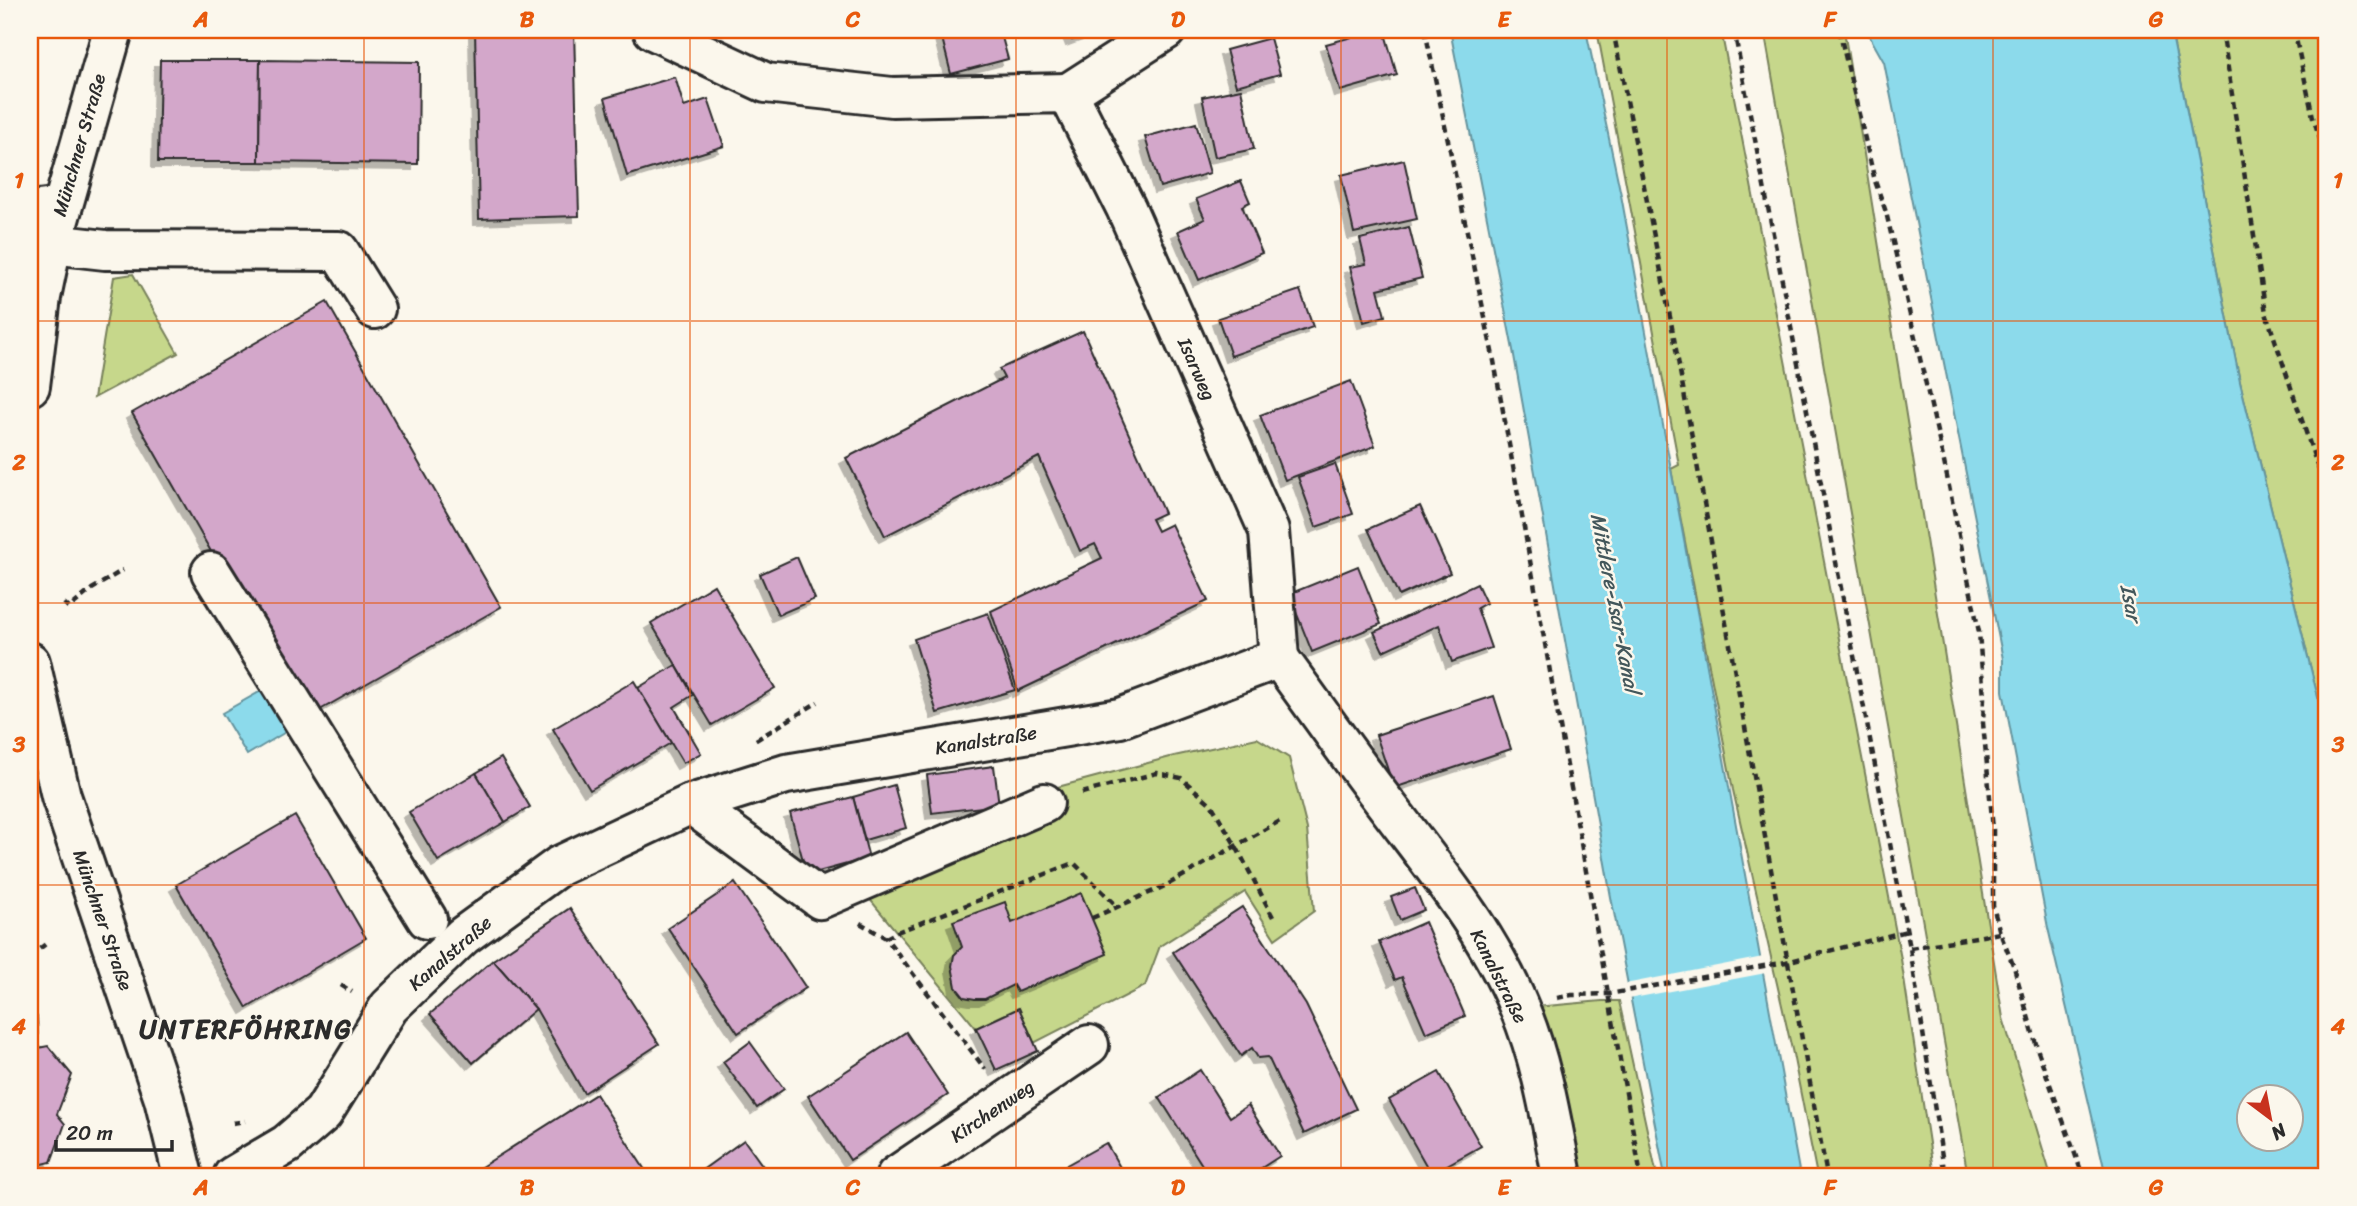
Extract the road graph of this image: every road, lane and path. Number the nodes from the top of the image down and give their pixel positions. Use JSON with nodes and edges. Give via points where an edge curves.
{"nodes":[{"id":1,"x":113,"y":30,"type":"edge"},
{"id":2,"x":653,"y":30,"type":"edge"},
{"id":3,"x":1166,"y":30,"type":"edge"},
{"id":4,"x":1425,"y":30,"type":"edge"},
{"id":5,"x":1613,"y":30,"type":"edge"},
{"id":6,"x":1734,"y":30,"type":"edge"},
{"id":7,"x":1839,"y":30,"type":"edge"},
{"id":8,"x":2222,"y":30,"type":"edge"},
{"id":9,"x":2294,"y":30,"type":"edge"},
{"id":10,"x":1068,"y":93,"type":"junction"},
{"id":11,"x":2327,"y":161,"type":"edge"},
{"id":12,"x":46,"y":209,"type":"edge"},
{"id":13,"x":52,"y":244,"type":"junction"},
{"id":14,"x":375,"y":309,"type":"dead end"},
{"id":15,"x":30,"y":386,"type":"edge"},
{"id":16,"x":2327,"y":495,"type":"edge"},
{"id":17,"x":122,"y":570,"type":"dead end"},
{"id":18,"x":211,"y":572,"type":"dead end"},
{"id":19,"x":64,"y":603,"type":"dead end"},
{"id":20,"x":1279,"y":658,"type":"junction"},
{"id":21,"x":30,"y":662,"type":"edge"},
{"id":22,"x":1044,"y":803,"type":"joint"},
{"id":23,"x":691,"y":804,"type":"junction"},
{"id":24,"x":1280,"y":821,"type":"dead end"},
{"id":25,"x":1236,"y":846,"type":"junction"},
{"id":26,"x":820,"y":899,"type":"junction"},
{"id":27,"x":1118,"y":906,"type":"junction"},
{"id":28,"x":1273,"y":917,"type":"dead end"},
{"id":29,"x":1092,"y":918,"type":"dead end"},
{"id":30,"x":427,"y":919,"type":"dead end"},
{"id":31,"x":1907,"y":931,"type":"junction"},
{"id":32,"x":2000,"y":933,"type":"junction"},
{"id":33,"x":886,"y":938,"type":"junction"},
{"id":34,"x":47,"y":943,"type":"dead end"},
{"id":35,"x":1910,"y":948,"type":"junction"},
{"id":36,"x":30,"y":956,"type":"edge"},
{"id":37,"x":1786,"y":962,"type":"junction"},
{"id":38,"x":341,"y":985,"type":"dead end"},
{"id":39,"x":353,"y":992,"type":"dead end"},
{"id":40,"x":1609,"y":994,"type":"junction"},
{"id":41,"x":1519,"y":1006,"type":"junction"},
{"id":42,"x":1089,"y":1045,"type":"dead end"},
{"id":43,"x":1008,"y":1100,"type":"junction"},
{"id":44,"x":183,"y":1176,"type":"edge"},
{"id":45,"x":233,"y":1176,"type":"edge"},
{"id":46,"x":896,"y":1176,"type":"edge"},
{"id":47,"x":1563,"y":1176,"type":"edge"},
{"id":48,"x":1642,"y":1176,"type":"edge"},
{"id":49,"x":1827,"y":1176,"type":"edge"},
{"id":50,"x":1945,"y":1176,"type":"edge"},
{"id":51,"x":2083,"y":1176,"type":"edge"}],
"edges":[{"from":1,"to":12,"type":"street","name":"Münchner Straße"},
{"from":2,"to":10,"type":"street","via":[[766,83],[892,97]]},
{"from":3,"to":10,"type":"street"},
{"from":4,"to":40,"type":"path","via":[[1494,361]]},
{"from":5,"to":37,"type":"path","via":[[1671,322]]},
{"from":6,"to":31,"type":"path"},
{"from":7,"to":32,"type":"path","via":[[1886,212],[1973,597],[1993,829],[1993,906]]},
{"from":8,"to":16,"type":"path","via":[[2266,313]]},
{"from":9,"to":11,"type":"path"},
{"from":10,"to":20,"type":"street","name":"Isarweg","via":[[1126,208],[1269,531]]},
{"from":12,"to":13,"type":"street","name":"Münchner Straße"},
{"from":13,"to":14,"type":"street","via":[[105,250],[339,251]]},
{"from":13,"to":15,"type":"street","name":"Münchner Straße"},
{"from":17,"to":19,"type":"path","via":[[69,608]]},
{"from":18,"to":30,"type":"street"},
{"from":20,"to":23,"type":"street","name":"Kanalstraße","via":[[1120,718],[786,774]]},
{"from":20,"to":41,"type":"street","name":"Kanalstraße","via":[[1464,909]]},
{"from":21,"to":44,"type":"street","name":"Münchner Straße","via":[[61,796],[164,1099]]},
{"from":22,"to":25,"type":"path","via":[[1157,773],[1181,778],[1211,804]]},
{"from":22,"to":26,"type":"street"},
{"from":23,"to":26,"type":"street"},
{"from":23,"to":45,"type":"street","name":"Kanalstraße","via":[[559,866],[463,936],[389,1007],[323,1113],[287,1144]]},
{"from":24,"to":25,"type":"path"},
{"from":25,"to":27,"type":"path"},
{"from":25,"to":28,"type":"path"},
{"from":26,"to":33,"type":"path"},
{"from":27,"to":29,"type":"path"},
{"from":27,"to":33,"type":"path","via":[[1074,863]]},
{"from":31,"to":35,"type":"path"},
{"from":31,"to":37,"type":"path"},
{"from":32,"to":35,"type":"path"},
{"from":32,"to":51,"type":"path"},
{"from":33,"to":43,"type":"path"},
{"from":34,"to":36,"type":"path"},
{"from":35,"to":50,"type":"path"},
{"from":37,"to":40,"type":"path"},
{"from":37,"to":49,"type":"path"},
{"from":38,"to":39,"type":"path"},
{"from":40,"to":41,"type":"path","via":[[1573,995]]},
{"from":40,"to":48,"type":"path"},
{"from":41,"to":47,"type":"street","name":"Kanalstraße","via":[[1539,1066]]},
{"from":42,"to":43,"type":"street","name":"Kirchenweg"},
{"from":43,"to":46,"type":"street","name":"Kirchenweg"}]}
